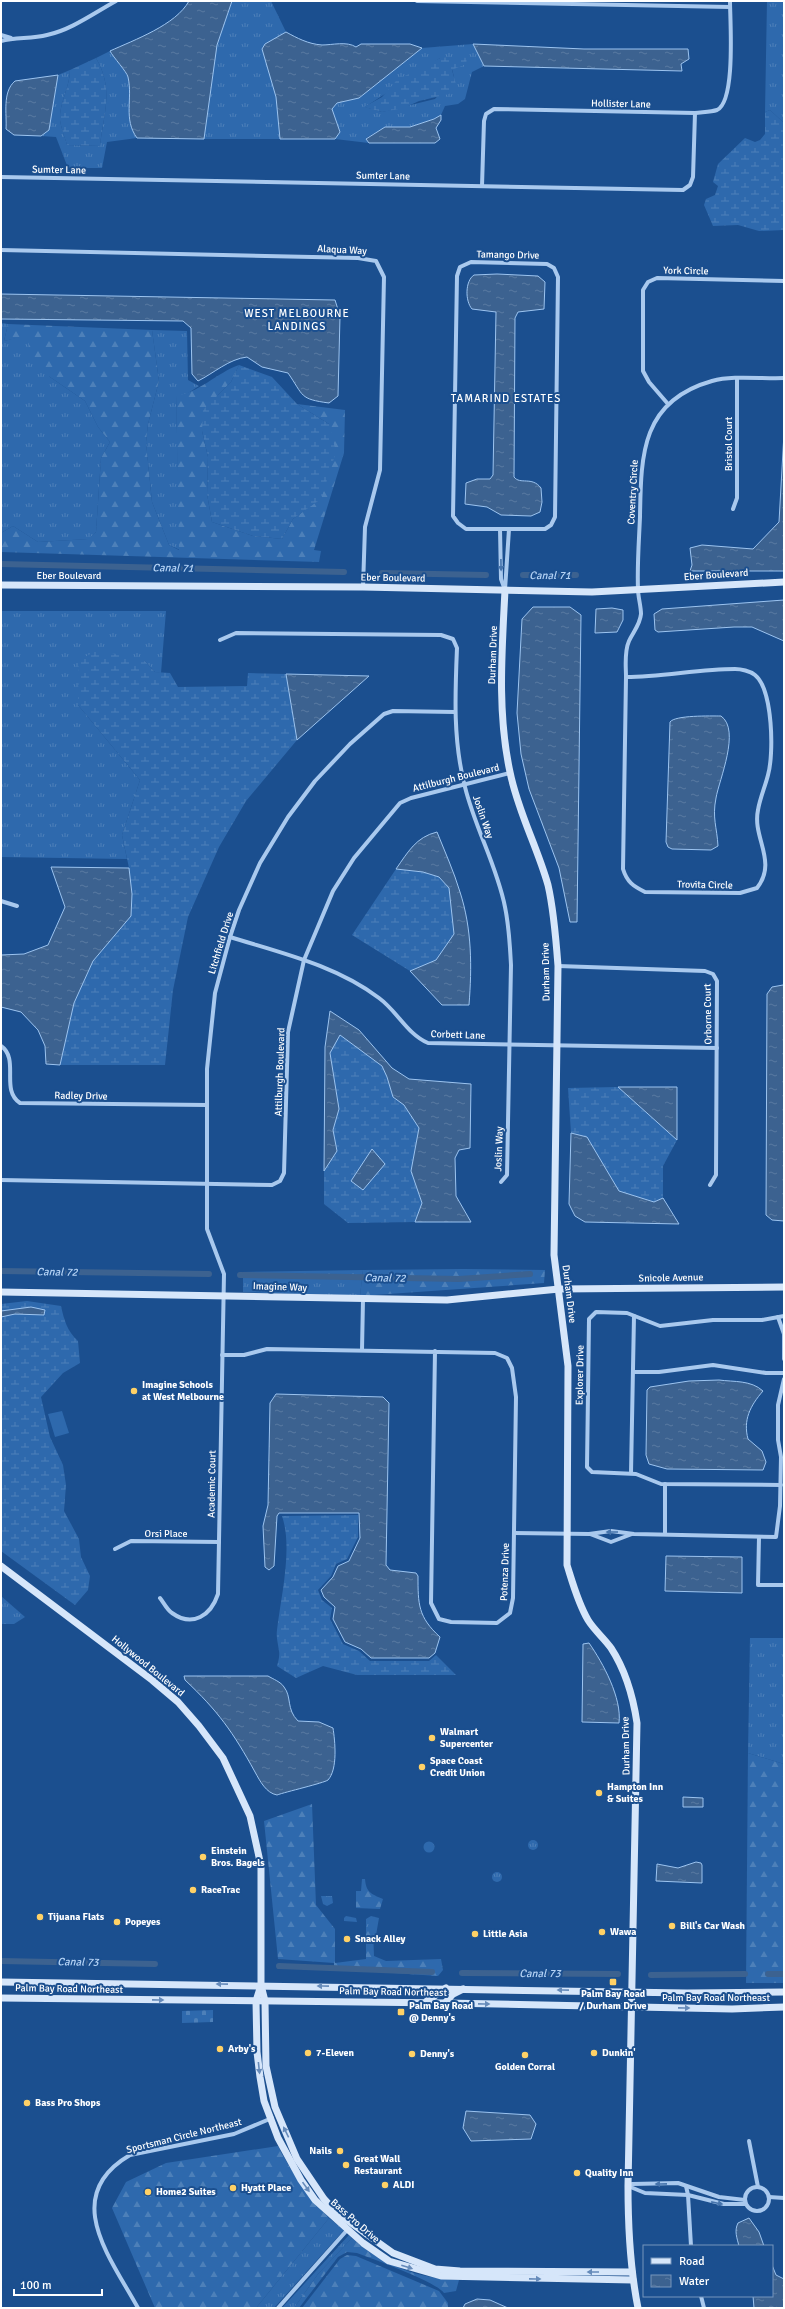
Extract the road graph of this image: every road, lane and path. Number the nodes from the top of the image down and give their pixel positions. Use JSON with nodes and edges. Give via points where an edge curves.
{"nodes":[{"id":1,"x":116,"y":1,"type":"edge"},
{"id":2,"x":417,"y":1,"type":"edge"},
{"id":3,"x":730,"y":1,"type":"edge"},
{"id":4,"x":730,"y":7,"type":"junction"},
{"id":5,"x":1,"y":35,"type":"edge"},
{"id":6,"x":11,"y":38,"type":"junction"},
{"id":7,"x":1,"y":41,"type":"edge"},
{"id":8,"x":695,"y":113,"type":"junction"},
{"id":9,"x":1,"y":177,"type":"edge"},
{"id":10,"x":482,"y":186,"type":"junction"},
{"id":11,"x":1,"y":250,"type":"edge"},
{"id":12,"x":784,"y":281,"type":"edge"},
{"id":13,"x":784,"y":378,"type":"edge"},
{"id":14,"x":737,"y":379,"type":"junction"},
{"id":15,"x":668,"y":404,"type":"junction"},
{"id":16,"x":733,"y":509,"type":"dead end"},
{"id":17,"x":500,"y":529,"type":"junction"},
{"id":18,"x":509,"y":529,"type":"junction"},
{"id":19,"x":784,"y":582,"type":"edge"},
{"id":20,"x":1,"y":585,"type":"edge"},
{"id":21,"x":363,"y":587,"type":"junction"},
{"id":22,"x":638,"y":589,"type":"junction"},
{"id":23,"x":505,"y":590,"type":"junction"},
{"id":24,"x":220,"y":640,"type":"dead end"},
{"id":25,"x":626,"y":677,"type":"junction"},
{"id":26,"x":454,"y":712,"type":"junction"},
{"id":27,"x":510,"y":773,"type":"junction"},
{"id":28,"x":464,"y":785,"type":"junction"},
{"id":29,"x":1,"y":901,"type":"edge"},
{"id":30,"x":17,"y":906,"type":"dead end"},
{"id":31,"x":230,"y":937,"type":"junction"},
{"id":32,"x":304,"y":960,"type":"junction"},
{"id":33,"x":558,"y":966,"type":"junction"},
{"id":34,"x":509,"y":1044,"type":"junction"},
{"id":35,"x":557,"y":1045,"type":"junction"},
{"id":36,"x":1,"y":1046,"type":"edge"},
{"id":37,"x":717,"y":1048,"type":"junction"},
{"id":38,"x":207,"y":1105,"type":"junction"},
{"id":39,"x":1,"y":1180,"type":"edge"},
{"id":40,"x":501,"y":1182,"type":"dead end"},
{"id":41,"x":207,"y":1184,"type":"junction"},
{"id":42,"x":710,"y":1185,"type":"dead end"},
{"id":43,"x":784,"y":1287,"type":"edge"},
{"id":44,"x":559,"y":1289,"type":"junction"},
{"id":45,"x":1,"y":1292,"type":"edge"},
{"id":46,"x":224,"y":1295,"type":"junction"},
{"id":47,"x":363,"y":1299,"type":"junction"},
{"id":48,"x":634,"y":1316,"type":"junction"},
{"id":49,"x":784,"y":1316,"type":"edge"},
{"id":50,"x":778,"y":1317,"type":"junction"},
{"id":51,"x":362,"y":1350,"type":"junction"},
{"id":52,"x":435,"y":1352,"type":"junction"},
{"id":53,"x":222,"y":1355,"type":"junction"},
{"id":54,"x":784,"y":1359,"type":"edge"},
{"id":55,"x":633,"y":1372,"type":"junction"},
{"id":56,"x":784,"y":1373,"type":"edge"},
{"id":57,"x":784,"y":1379,"type":"edge"},
{"id":58,"x":631,"y":1473,"type":"junction"},
{"id":59,"x":665,"y":1484,"type":"junction"},
{"id":60,"x":781,"y":1485,"type":"junction"},
{"id":61,"x":514,"y":1533,"type":"junction"},
{"id":62,"x":569,"y":1533,"type":"junction"},
{"id":63,"x":589,"y":1534,"type":"junction"},
{"id":64,"x":634,"y":1534,"type":"junction"},
{"id":65,"x":665,"y":1534,"type":"junction"},
{"id":66,"x":758,"y":1536,"type":"junction"},
{"id":67,"x":219,"y":1542,"type":"junction"},
{"id":68,"x":115,"y":1549,"type":"dead end"},
{"id":69,"x":1,"y":1566,"type":"edge"},
{"id":70,"x":784,"y":1585,"type":"edge"},
{"id":71,"x":160,"y":1598,"type":"dead end"},
{"id":72,"x":1,"y":1982,"type":"edge"},
{"id":73,"x":261,"y":1985,"type":"junction"},
{"id":74,"x":446,"y":1988,"type":"junction"},
{"id":75,"x":463,"y":1989,"type":"junction"},
{"id":76,"x":633,"y":1991,"type":"junction"},
{"id":77,"x":784,"y":1992,"type":"edge"},
{"id":78,"x":1,"y":1998,"type":"edge"},
{"id":79,"x":256,"y":2001,"type":"junction"},
{"id":80,"x":265,"y":2001,"type":"junction"},
{"id":81,"x":423,"y":2003,"type":"junction"},
{"id":82,"x":445,"y":2003,"type":"junction"},
{"id":83,"x":784,"y":2007,"type":"edge"},
{"id":84,"x":632,"y":2008,"type":"junction"},
{"id":85,"x":272,"y":2118,"type":"junction"},
{"id":86,"x":749,"y":2141,"type":"dead end"},
{"id":87,"x":628,"y":2186,"type":"junction"},
{"id":88,"x":686,"y":2186,"type":"junction"},
{"id":89,"x":758,"y":2188,"type":"junction"},
{"id":90,"x":688,"y":2195,"type":"junction"},
{"id":91,"x":768,"y":2197,"type":"junction"},
{"id":92,"x":784,"y":2198,"type":"edge"},
{"id":93,"x":745,"y":2202,"type":"junction"},
{"id":94,"x":350,"y":2226,"type":"junction"},
{"id":95,"x":691,"y":2245,"type":"edge"},
{"id":96,"x":632,"y":2272,"type":"junction"},
{"id":97,"x":633,"y":2280,"type":"junction"},
{"id":98,"x":702,"y":2297,"type":"edge"},
{"id":99,"x":138,"y":2308,"type":"edge"},
{"id":100,"x":278,"y":2308,"type":"edge"},
{"id":101,"x":638,"y":2308,"type":"edge"},
{"id":102,"x":704,"y":2308,"type":"edge"}],
"edges":[{"from":1,"to":6,"type":"street","via":[[48,35]]},
{"from":2,"to":4,"type":"street"},
{"from":3,"to":4,"type":"street","name":"Hollister Lane"},
{"from":4,"to":8,"type":"street","name":"Hollister Lane","via":[[729,87],[724,102],[717,110]]},
{"from":5,"to":6,"type":"street"},
{"from":6,"to":7,"type":"street"},
{"from":8,"to":10,"type":"street","name":"Sumter Lane","via":[[693,177],[683,190]]},
{"from":8,"to":10,"type":"street","name":"Hollister Lane","via":[[494,110],[486,114],[484,120]]},
{"from":9,"to":10,"type":"street","name":"Sumter Lane"},
{"from":11,"to":21,"type":"street","name":"Alaqua Way","via":[[358,258],[376,261],[384,277],[380,470],[366,527]]},
{"from":12,"to":15,"type":"street","name":"York Circle","via":[[658,278],[648,282],[643,290],[643,371]]},
{"from":13,"to":14,"type":"street","name":"Coventry Circle"},
{"from":14,"to":15,"type":"street","name":"Coventry Circle","via":[[713,380],[688,389]]},
{"from":14,"to":16,"type":"street","name":"Bristol Court","via":[[737,498]]},
{"from":15,"to":22,"type":"street","name":"Coventry Circle","via":[[654,423],[645,443],[641,470]]},
{"from":17,"to":18,"type":"street","name":"Tamango Drive"},
{"from":17,"to":18,"type":"street","name":"Tamango Drive","via":[[466,528],[458,524],[453,516],[457,276],[460,267],[471,262],[547,264],[554,268],[558,277],[555,518],[545,529]]},
{"from":17,"to":23,"type":"street","one_way":true,"via":[[501,579]]},
{"from":18,"to":23,"type":"street"},
{"from":19,"to":22,"type":"street","name":"Eber Boulevard"},
{"from":20,"to":21,"type":"street","name":"Eber Boulevard"},
{"from":21,"to":23,"type":"street","name":"Eber Boulevard"},
{"from":22,"to":23,"type":"street","name":"Eber Boulevard","via":[[592,592]]},
{"from":22,"to":25,"type":"street","name":"Trovita Circle","via":[[641,614],[637,629],[626,650]]},
{"from":23,"to":27,"type":"street","name":"Durham Drive","via":[[501,682],[505,746]]},
{"from":24,"to":26,"type":"street","name":"Joslin Way","via":[[236,633],[441,635],[453,639],[457,648]]},
{"from":25,"to":25,"type":"street","name":"Trovita Circle","via":[[736,669],[755,675],[763,686],[769,714],[772,754],[769,774],[757,813],[766,863],[766,872],[757,888],[740,893],[646,892],[626,879],[623,869]]},
{"from":26,"to":28,"type":"street","name":"Joslin Way"},
{"from":26,"to":31,"type":"street","name":"Litchfield Drive","via":[[393,711],[384,714],[350,744],[315,781],[288,817],[260,863]]},
{"from":27,"to":28,"type":"street","name":"Attilburgh Boulevard"},
{"from":27,"to":33,"type":"street","name":"Durham Drive","via":[[520,811],[548,885]]},
{"from":28,"to":32,"type":"street","name":"Attilburgh Boulevard","via":[[410,798],[400,803],[389,815],[354,858],[333,891]]},
{"from":28,"to":34,"type":"street","name":"Joslin Way","via":[[505,907],[511,965]]},
{"from":29,"to":30,"type":"street"},
{"from":31,"to":32,"type":"street","name":"Corbett Lane"},
{"from":31,"to":38,"type":"street","name":"Litchfield Drive","via":[[215,993],[210,1034]]},
{"from":32,"to":34,"type":"street","name":"Corbett Lane","via":[[352,980],[380,998],[400,1016],[418,1039],[428,1043]]},
{"from":32,"to":41,"type":"street","name":"Attilburgh Boulevard","via":[[288,1032],[284,1173],[280,1181],[272,1185]]},
{"from":33,"to":35,"type":"street","name":"Durham Drive"},
{"from":33,"to":37,"type":"street","name":"Orborne Court","via":[[705,971],[713,974],[717,981]]},
{"from":34,"to":35,"type":"street","name":"Corbett Lane"},
{"from":34,"to":40,"type":"street","name":"Joslin Way","via":[[507,1175]]},
{"from":35,"to":37,"type":"street","name":"Corbett Lane"},
{"from":35,"to":44,"type":"street","name":"Durham Drive","via":[[554,1255]]},
{"from":36,"to":38,"type":"street","name":"Radley Drive","via":[[8,1054],[7,1090],[12,1099],[20,1103]]},
{"from":37,"to":42,"type":"street","name":"Orborne Court","via":[[716,1174]]},
{"from":38,"to":41,"type":"street","name":"Litchfield Drive"},
{"from":39,"to":41,"type":"street","name":"Attilburgh Boulevard"},
{"from":41,"to":46,"type":"street","name":"Litchfield Drive","via":[[207,1229],[224,1274]]},
{"from":43,"to":44,"type":"street","name":"Snicole Avenue"},
{"from":44,"to":47,"type":"street","name":"Imagine Way","via":[[447,1300]]},
{"from":44,"to":62,"type":"street","name":"Durham Drive","via":[[568,1366]]},
{"from":45,"to":46,"type":"street","name":"Imagine Way"},
{"from":46,"to":47,"type":"street","name":"Imagine Way"},
{"from":46,"to":53,"type":"street","name":"Academic Court"},
{"from":47,"to":51,"type":"street"},
{"from":48,"to":50,"type":"street","name":"Explorer Drive","via":[[660,1326]]},
{"from":48,"to":55,"type":"street"},
{"from":48,"to":58,"type":"street","name":"Explorer Drive","via":[[627,1313],[596,1312],[588,1319],[587,1467],[592,1472]]},
{"from":49,"to":50,"type":"street","name":"Explorer Drive"},
{"from":50,"to":54,"type":"street","via":[[784,1334]]},
{"from":51,"to":52,"type":"street","name":"Potenza Drive"},
{"from":51,"to":53,"type":"street","name":"Potenza Drive","via":[[267,1349],[244,1355]]},
{"from":52,"to":61,"type":"street","name":"Potenza Drive","via":[[494,1352],[506,1358],[512,1368],[516,1397]]},
{"from":52,"to":61,"type":"street","name":"Potenza Drive","via":[[431,1603],[439,1619],[451,1622],[497,1623],[510,1613],[513,1598]]},
{"from":53,"to":67,"type":"street","name":"Academic Court"},
{"from":55,"to":56,"type":"street","via":[[659,1372],[713,1365],[766,1373]]},
{"from":55,"to":58,"type":"street"},
{"from":57,"to":60,"type":"street","via":[[778,1405]]},
{"from":58,"to":59,"type":"street","name":"Explorer Drive"},
{"from":59,"to":60,"type":"street","name":"Explorer Drive"},
{"from":59,"to":65,"type":"street"},
{"from":60,"to":66,"type":"street","via":[[776,1537]]},
{"from":61,"to":62,"type":"street"},
{"from":62,"to":63,"type":"street"},
{"from":62,"to":76,"type":"street","name":"Durham Drive","via":[[567,1565],[576,1593],[594,1629],[618,1660],[630,1688],[637,1723]]},
{"from":64,"to":63,"type":"street","one_way":true,"via":[[611,1531]]},
{"from":63,"to":64,"type":"street","via":[[611,1542]]},
{"from":64,"to":65,"type":"street"},
{"from":65,"to":66,"type":"street"},
{"from":66,"to":70,"type":"street","via":[[758,1585]]},
{"from":67,"to":68,"type":"street","name":"Orsi Place","via":[[131,1541]]},
{"from":67,"to":71,"type":"street","name":"Academic Court","via":[[218,1594],[214,1607],[194,1619],[182,1618],[171,1613]]},
{"from":69,"to":73,"type":"street","name":"Hollywood Boulevard","via":[[152,1680],[189,1714],[223,1758],[250,1816],[260,1866]]},
{"from":73,"to":72,"type":"street","name":"Palm Bay Road Northeast","one_way":true},
{"from":74,"to":73,"type":"street","name":"Palm Bay Road Northeast","one_way":true},
{"from":73,"to":79,"type":"street","name":"Bass Pro Drive"},
{"from":73,"to":80,"type":"street","name":"Hollywood Boulevard"},
{"from":74,"to":75,"type":"street","name":"Palm Bay Road Northeast"},
{"from":74,"to":81,"type":"street","via":[[433,1999]]},
{"from":76,"to":75,"type":"street","name":"Palm Bay Road Northeast","one_way":true},
{"from":75,"to":82,"type":"street","via":[[453,1994]]},
{"from":76,"to":77,"type":"street","name":"Palm Bay Road Northeast"},
{"from":76,"to":84,"type":"street","name":"Durham Drive"},
{"from":78,"to":79,"type":"street","name":"Palm Bay Road Northeast","one_way":true},
{"from":79,"to":80,"type":"street","name":"Palm Bay Road Northeast"},
{"from":79,"to":85,"type":"street","name":"Bass Pro Drive","one_way":true,"via":[[260,2078],[264,2101]]},
{"from":80,"to":81,"type":"street","name":"Palm Bay Road Northeast"},
{"from":94,"to":80,"type":"street","name":"Bass Pro Drive","one_way":true,"via":[[324,2199],[297,2159],[278,2116],[266,2066]]},
{"from":81,"to":82,"type":"street","name":"Palm Bay Road Northeast"},
{"from":82,"to":84,"type":"street","name":"Palm Bay Road Northeast","one_way":true},
{"from":84,"to":83,"type":"street","name":"Palm Bay Road Northeast","one_way":true},
{"from":84,"to":87,"type":"street","name":"Durham Drive"},
{"from":85,"to":94,"type":"street","name":"Bass Pro Drive","one_way":true,"via":[[278,2138],[315,2200]]},
{"from":85,"to":99,"type":"street","name":"Sportsman Circle Northeast","via":[[234,2134],[130,2155],[116,2164],[104,2177],[94,2205],[94,2219],[99,2235]]},
{"from":86,"to":89,"type":"street"},
{"from":88,"to":87,"type":"street","one_way":true,"via":[[678,2183]]},
{"from":87,"to":90,"type":"street","via":[[645,2193]]},
{"from":87,"to":96,"type":"street","name":"Durham Drive"},
{"from":88,"to":90,"type":"street"},
{"from":88,"to":93,"type":"street"},
{"from":89,"to":91,"type":"street","via":[[766,2192]]},
{"from":89,"to":93,"type":"street","via":[[748,2191]]},
{"from":90,"to":93,"type":"street","one_way":true,"via":[[724,2204]]},
{"from":90,"to":95,"type":"street"},
{"from":91,"to":92,"type":"street"},
{"from":91,"to":93,"type":"street","via":[[767,2205],[761,2210],[752,2210]]},
{"from":96,"to":94,"type":"street","name":"Bass Pro Drive","one_way":true,"via":[[435,2269],[393,2253]]},
{"from":94,"to":97,"type":"street","name":"Bass Pro Drive","one_way":true,"via":[[362,2243],[389,2261],[441,2276]]},
{"from":94,"to":100,"type":"street"},
{"from":96,"to":97,"type":"street","name":"Durham Drive"},
{"from":97,"to":101,"type":"street","name":"Durham Drive"},
{"from":98,"to":102,"type":"street"}]}
